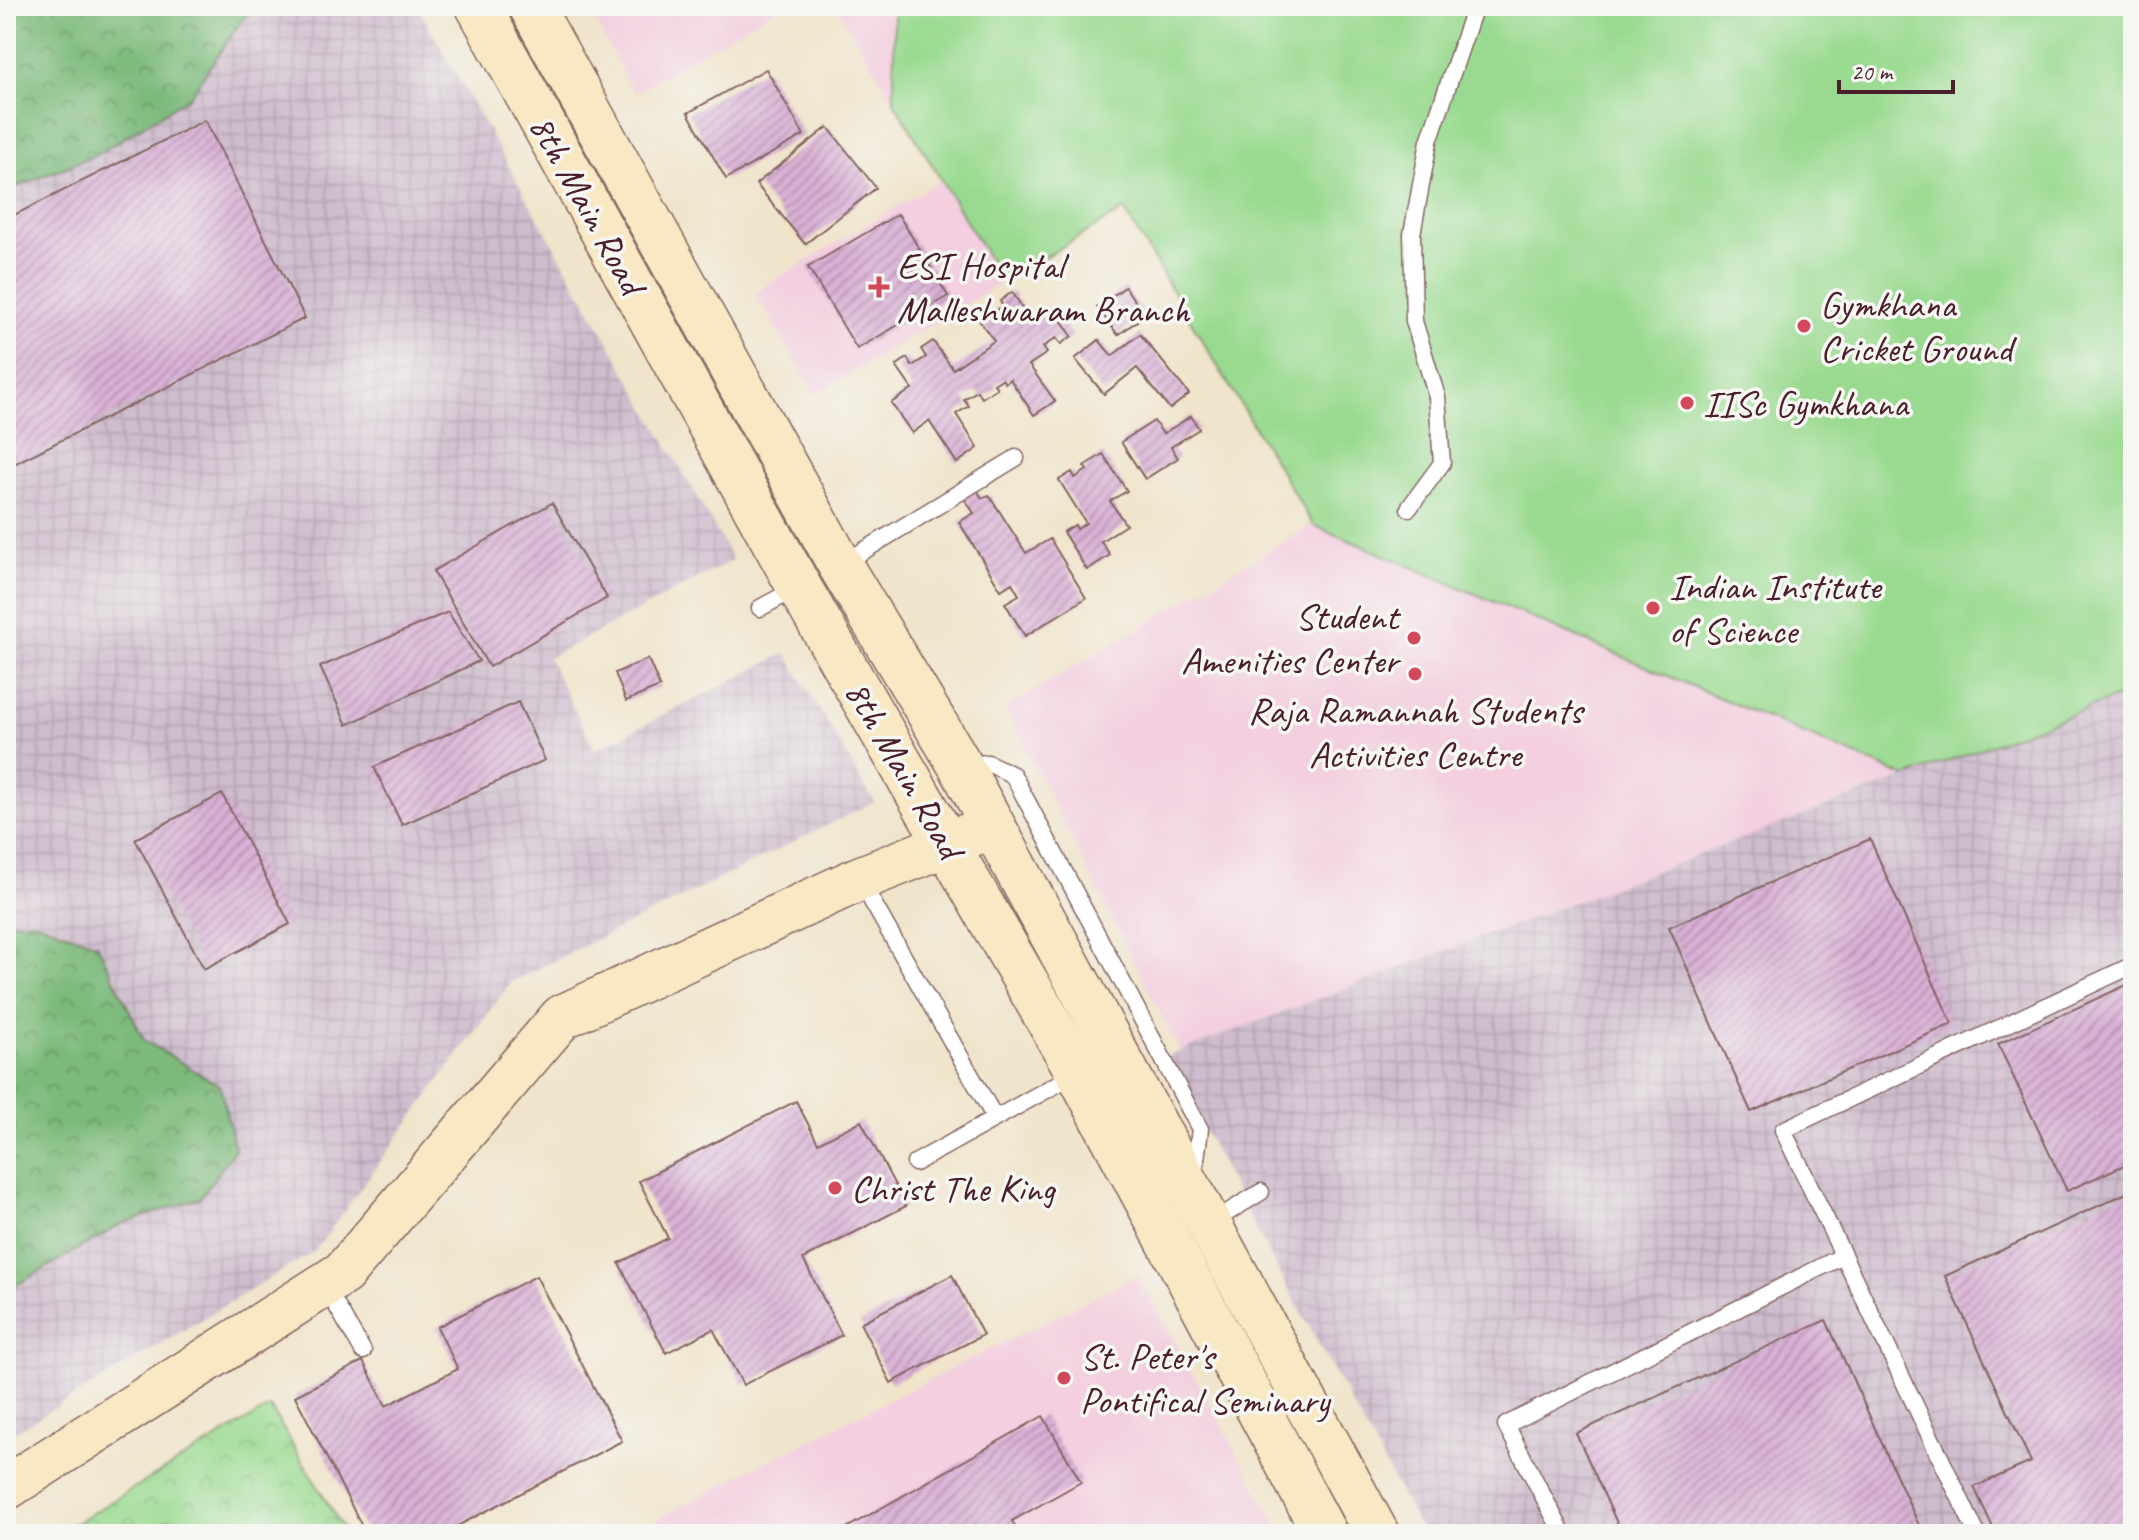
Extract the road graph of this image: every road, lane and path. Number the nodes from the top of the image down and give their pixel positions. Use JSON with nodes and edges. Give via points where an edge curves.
{"nodes":[{"id":1,"x":478,"y":6,"type":"edge"},
{"id":2,"x":531,"y":6,"type":"edge"},
{"id":3,"x":1475,"y":6,"type":"edge"},
{"id":4,"x":1016,"y":458,"type":"dead end"},
{"id":5,"x":1409,"y":508,"type":"dead end"},
{"id":6,"x":840,"y":565,"type":"junction"},
{"id":7,"x":799,"y":587,"type":"junction"},
{"id":8,"x":760,"y":608,"type":"dead end"},
{"id":9,"x":960,"y":765,"type":"junction"},
{"id":10,"x":992,"y":825,"type":"junction"},
{"id":11,"x":949,"y":845,"type":"junction"},
{"id":12,"x":859,"y":879,"type":"junction"},
{"id":13,"x":2133,"y":965,"type":"edge"},
{"id":14,"x":1078,"y":1072,"type":"junction"},
{"id":15,"x":995,"y":1118,"type":"junction"},
{"id":16,"x":915,"y":1163,"type":"dead end"},
{"id":17,"x":1261,"y":1192,"type":"dead end"},
{"id":18,"x":1202,"y":1208,"type":"junction"},
{"id":19,"x":1843,"y":1256,"type":"junction"},
{"id":20,"x":325,"y":1284,"type":"junction"},
{"id":21,"x":363,"y":1351,"type":"dead end"},
{"id":22,"x":6,"y":1488,"type":"edge"},
{"id":23,"x":1325,"y":1534,"type":"edge"},
{"id":24,"x":1377,"y":1534,"type":"edge"},
{"id":25,"x":1563,"y":1534,"type":"edge"},
{"id":26,"x":1977,"y":1534,"type":"edge"}],
"edges":[{"from":1,"to":7,"type":"main road","name":"8th Main Road"},
{"from":2,"to":6,"type":"main road","name":"8th Main Road"},
{"from":3,"to":5,"type":"lane","via":[[1429,141],[1412,234],[1414,321],[1437,397],[1442,463]]},
{"from":4,"to":6,"type":"lane"},
{"from":6,"to":7,"type":"main road"},
{"from":6,"to":9,"type":"main road","name":"8th Main Road"},
{"from":7,"to":8,"type":"lane"},
{"from":7,"to":11,"type":"main road","name":"8th Main Road"},
{"from":9,"to":10,"type":"main road","name":"8th Main Road"},
{"from":9,"to":18,"type":"lane","via":[[988,763],[1013,775],[1200,1129]]},
{"from":10,"to":11,"type":"main road"},
{"from":10,"to":18,"type":"main road","name":"8th Main Road"},
{"from":11,"to":12,"type":"main road"},
{"from":11,"to":14,"type":"main road","name":"8th Main Road"},
{"from":12,"to":15,"type":"lane"},
{"from":12,"to":20,"type":"main road","via":[[562,1017],[343,1273]]},
{"from":13,"to":19,"type":"lane","via":[[1783,1130]]},
{"from":14,"to":15,"type":"lane"},
{"from":14,"to":23,"type":"main road","name":"8th Main Road"},
{"from":15,"to":16,"type":"lane"},
{"from":17,"to":18,"type":"lane"},
{"from":18,"to":24,"type":"main road","name":"8th Main Road"},
{"from":19,"to":25,"type":"lane","via":[[1506,1425]]},
{"from":19,"to":26,"type":"lane"},
{"from":20,"to":21,"type":"lane"},
{"from":20,"to":22,"type":"main road"}]}
